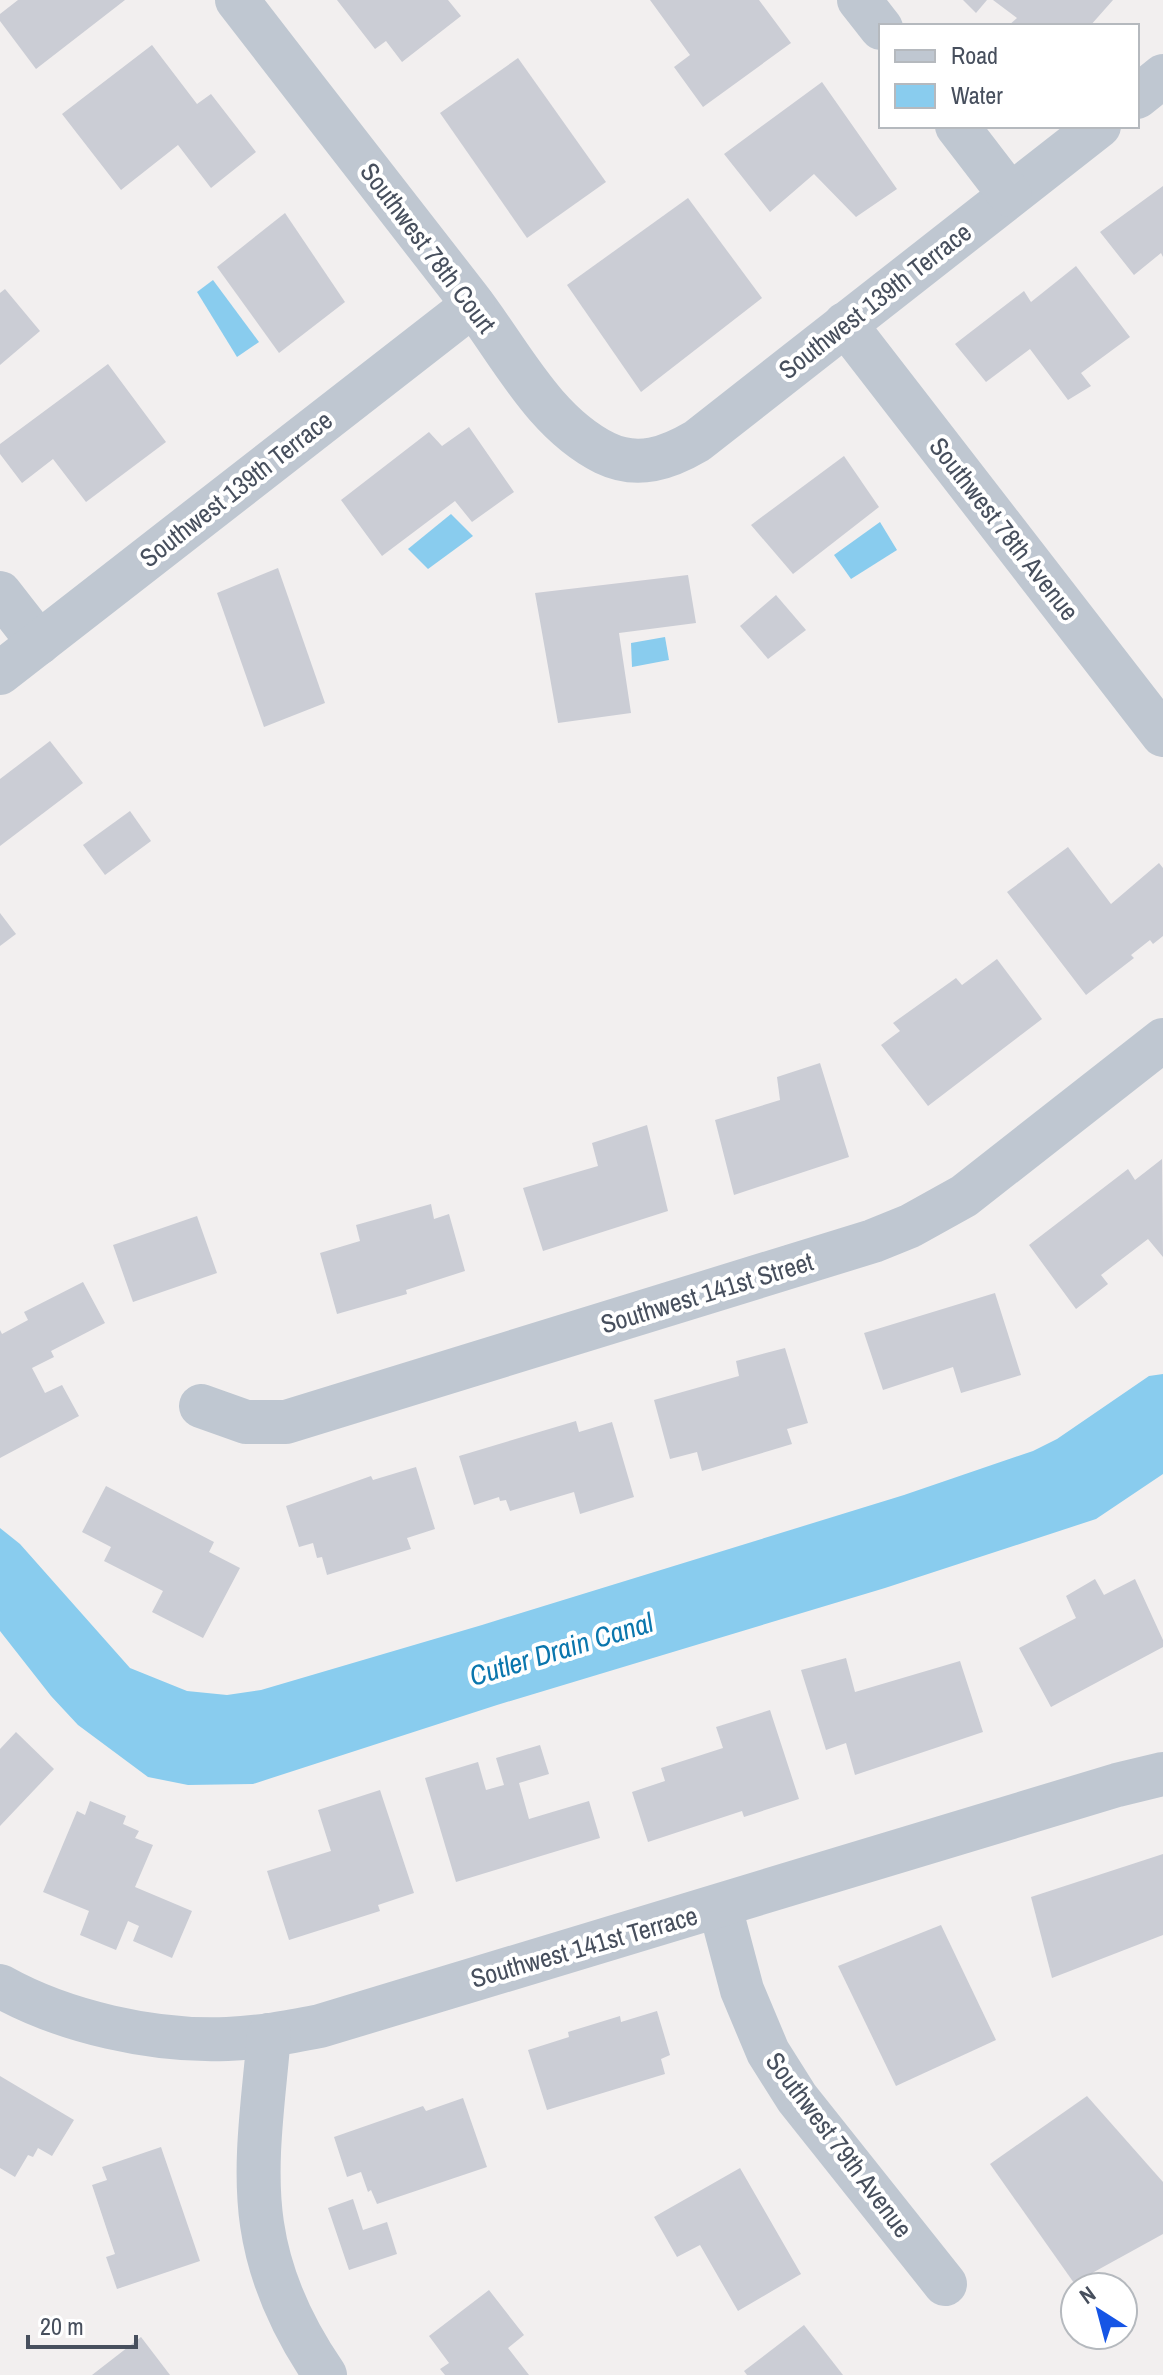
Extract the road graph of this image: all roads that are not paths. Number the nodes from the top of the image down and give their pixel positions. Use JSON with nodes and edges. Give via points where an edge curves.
{"nodes":[{"id":1,"x":237,"y":0,"type":"edge"},
{"id":2,"x":859,"y":0,"type":"edge"},
{"id":3,"x":879,"y":25,"type":"edge"},
{"id":4,"x":1163,"y":76,"type":"edge"},
{"id":5,"x":1139,"y":95,"type":"edge"},
{"id":6,"x":959,"y":128,"type":"edge"},
{"id":7,"x":1096,"y":128,"type":"edge"},
{"id":8,"x":1010,"y":195,"type":"junction"},
{"id":9,"x":473,"y":305,"type":"junction"},
{"id":10,"x":845,"y":324,"type":"junction"},
{"id":11,"x":644,"y":461,"type":"joint"},
{"id":12,"x":0,"y":593,"type":"edge"},
{"id":13,"x":39,"y":643,"type":"junction"},
{"id":14,"x":0,"y":673,"type":"edge"},
{"id":15,"x":1163,"y":735,"type":"edge"},
{"id":16,"x":1163,"y":1040,"type":"edge"},
{"id":17,"x":201,"y":1406,"type":"dead end"},
{"id":18,"x":1163,"y":1774,"type":"edge"},
{"id":19,"x":720,"y":1907,"type":"junction"},
{"id":20,"x":0,"y":1986,"type":"edge"},
{"id":21,"x":269,"y":2035,"type":"junction"},
{"id":22,"x":945,"y":2284,"type":"dead end"},
{"id":23,"x":325,"y":2375,"type":"edge"}],
"edges":[{"from":1,"to":9,"type":"street","name":"Southwest 78th Court"},
{"from":2,"to":3,"type":"street"},
{"from":4,"to":5,"type":"street"},
{"from":6,"to":8,"type":"street"},
{"from":7,"to":8,"type":"street","name":"Southwest 139th Terrace"},
{"from":8,"to":10,"type":"street","name":"Southwest 139th Terrace"},
{"from":9,"to":11,"type":"street","name":"Southwest 78th Court","via":[[565,426],[607,454]]},
{"from":9,"to":13,"type":"street","name":"Southwest 139th Terrace"},
{"from":10,"to":11,"type":"street","name":"Southwest 139th Terrace","via":[[697,441]]},
{"from":10,"to":15,"type":"street","name":"Southwest 78th Avenue"},
{"from":12,"to":13,"type":"street"},
{"from":13,"to":14,"type":"street","name":"Southwest 139th Terrace"},
{"from":16,"to":17,"type":"street","name":"Southwest 141st Street","via":[[964,1196],[873,1241],[286,1422],[246,1422]]},
{"from":18,"to":19,"type":"street","name":"Southwest 141st Terrace"},
{"from":19,"to":21,"type":"street","name":"Southwest 141st Terrace","via":[[320,2026]]},
{"from":19,"to":22,"type":"street","name":"Southwest 79th Avenue","via":[[742,1990],[768,2052],[797,2098]]},
{"from":20,"to":21,"type":"street","name":"Southwest 141st Terrace","via":[[72,2017],[141,2032],[226,2039]]},
{"from":21,"to":23,"type":"street","via":[[261,2136],[262,2223],[271,2265],[295,2328]]}]}
